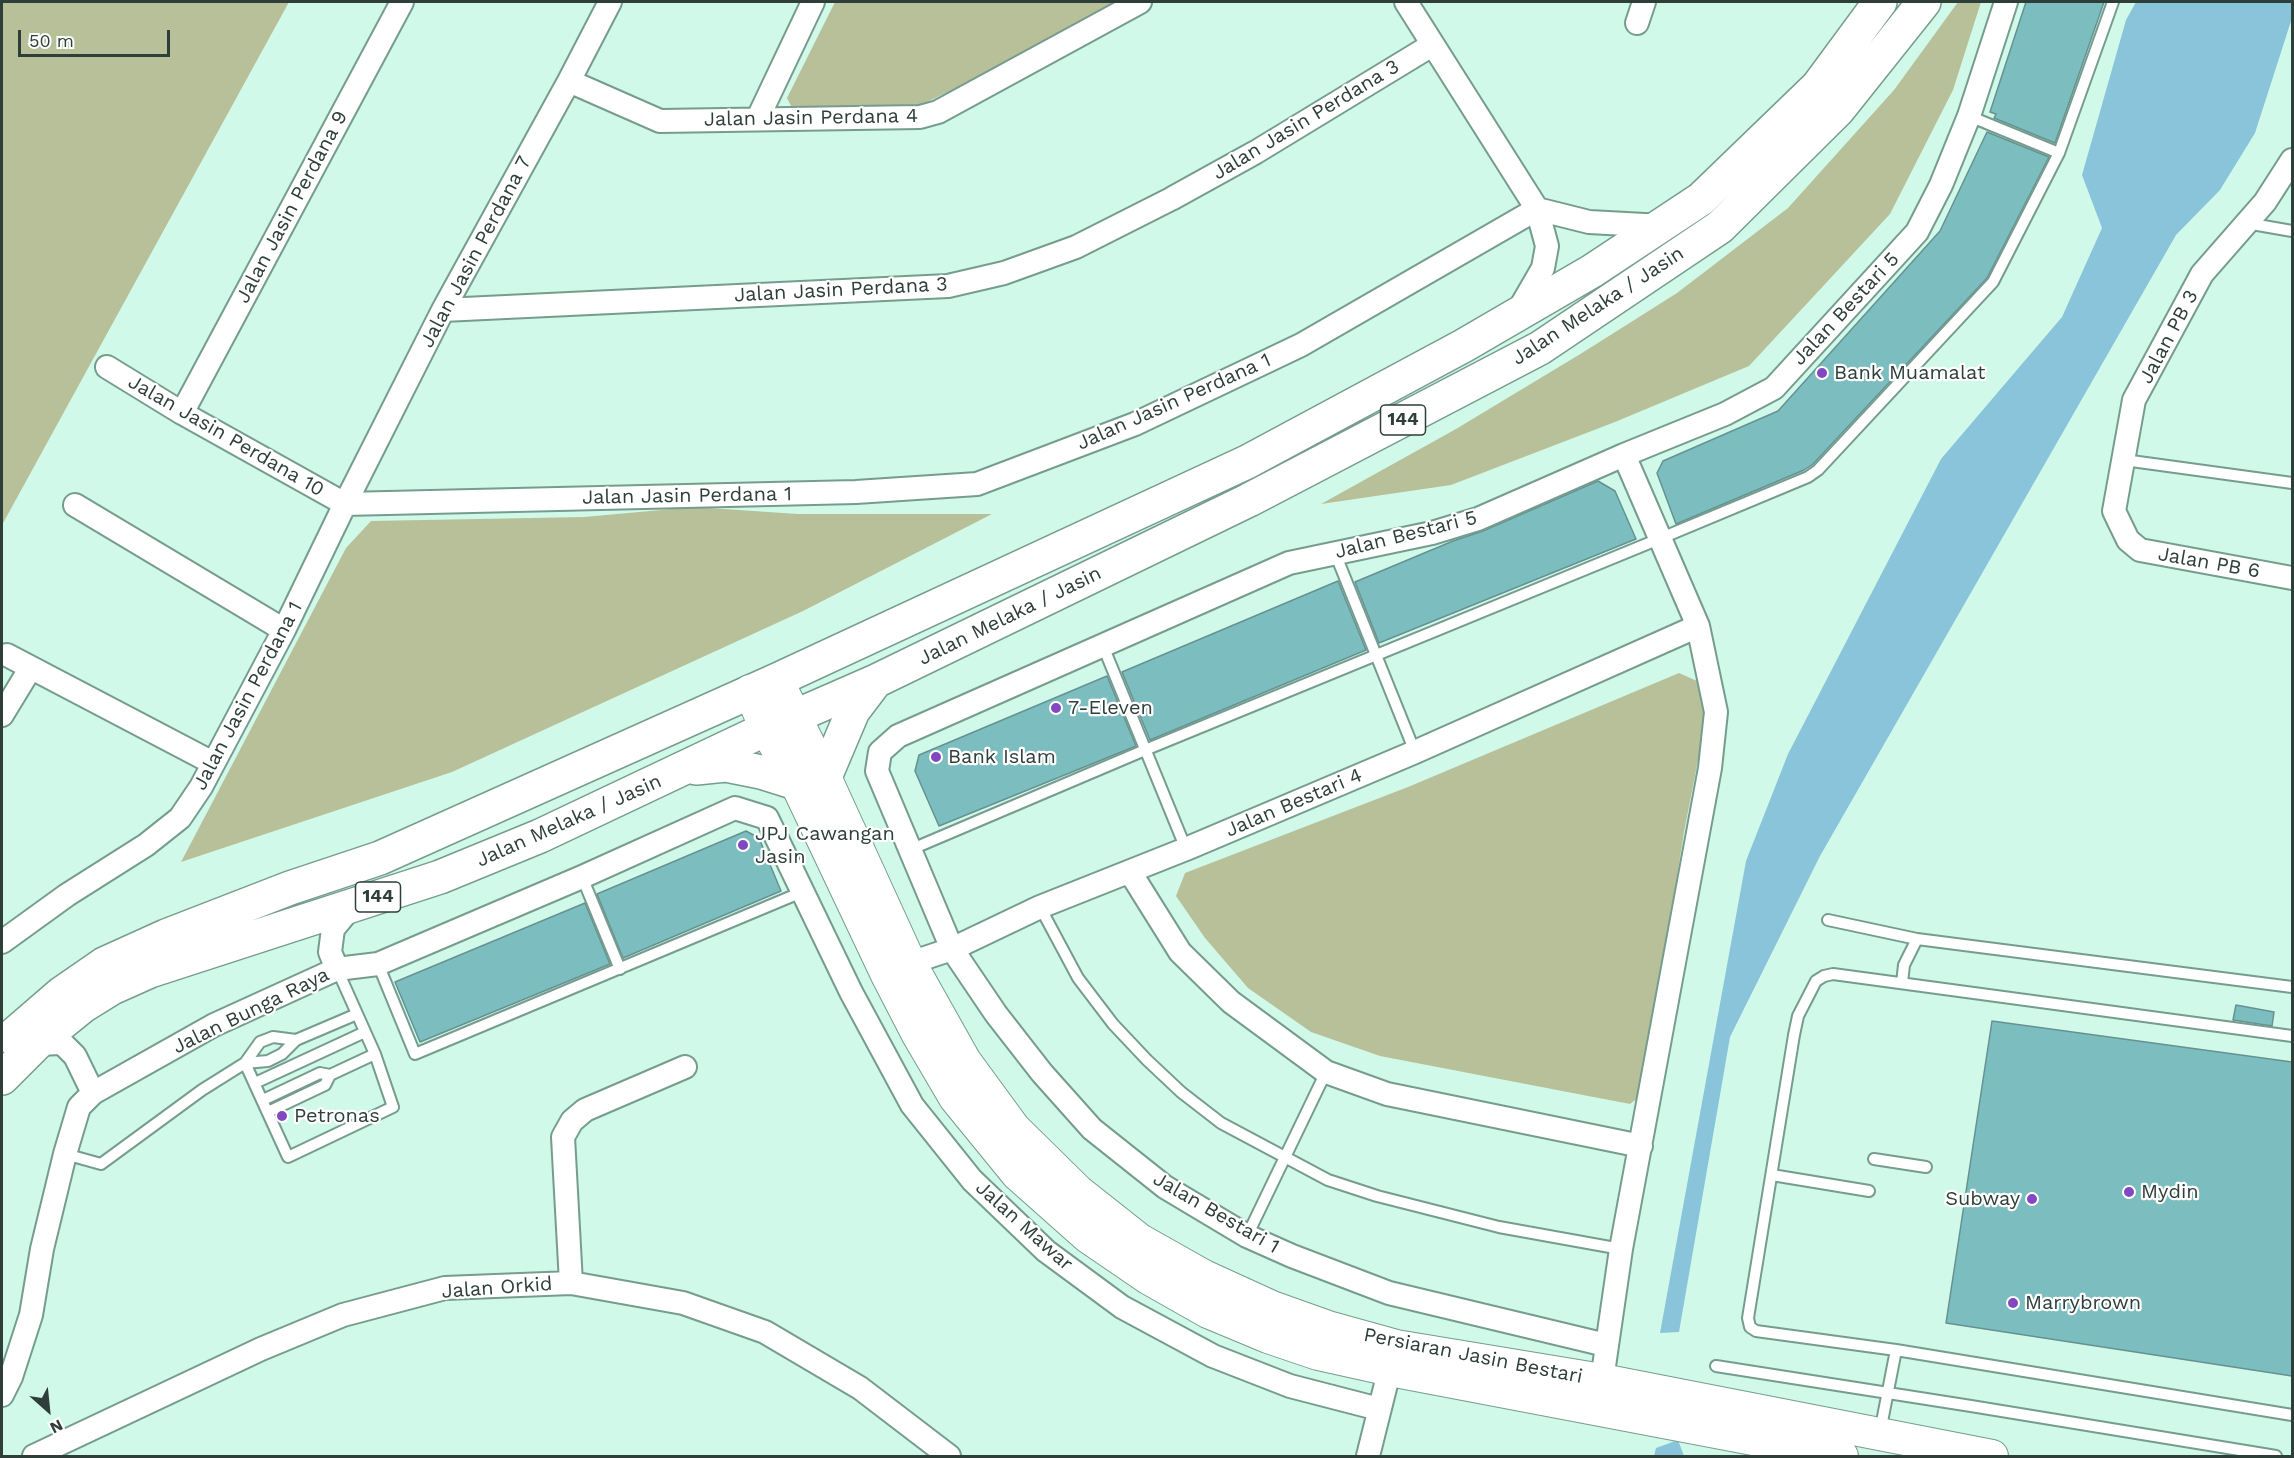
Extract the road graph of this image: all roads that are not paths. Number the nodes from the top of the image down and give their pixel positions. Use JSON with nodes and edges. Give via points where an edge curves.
{"nodes":[{"id":1,"x":402,"y":2,"type":"edge"},
{"id":2,"x":610,"y":2,"type":"edge"},
{"id":3,"x":813,"y":2,"type":"edge"},
{"id":4,"x":1140,"y":2,"type":"edge"},
{"id":5,"x":1406,"y":2,"type":"edge"},
{"id":6,"x":1880,"y":2,"type":"edge"},
{"id":7,"x":1924,"y":2,"type":"edge"},
{"id":8,"x":2007,"y":2,"type":"edge"},
{"id":9,"x":2112,"y":2,"type":"edge"},
{"id":10,"x":1432,"y":45,"type":"junction"},
{"id":11,"x":569,"y":81,"type":"junction"},
{"id":12,"x":1969,"y":116,"type":"junction"},
{"id":13,"x":758,"y":118,"type":"junction"},
{"id":14,"x":2060,"y":153,"type":"junction"},
{"id":15,"x":2292,"y":160,"type":"edge"},
{"id":16,"x":1537,"y":209,"type":"junction"},
{"id":17,"x":2246,"y":223,"type":"junction"},
{"id":18,"x":1663,"y":226,"type":"junction"},
{"id":19,"x":2292,"y":231,"type":"edge"},
{"id":20,"x":443,"y":310,"type":"junction"},
{"id":21,"x":1516,"y":315,"type":"junction"},
{"id":22,"x":107,"y":367,"type":"dead end"},
{"id":23,"x":182,"y":413,"type":"junction"},
{"id":24,"x":1624,"y":455,"type":"junction"},
{"id":25,"x":2124,"y":460,"type":"junction"},
{"id":26,"x":2292,"y":483,"type":"edge"},
{"id":27,"x":345,"y":504,"type":"junction"},
{"id":28,"x":75,"y":505,"type":"dead end"},
{"id":29,"x":1659,"y":539,"type":"junction"},
{"id":30,"x":2128,"y":540,"type":"joint"},
{"id":31,"x":1335,"y":553,"type":"junction"},
{"id":32,"x":2292,"y":578,"type":"edge"},
{"id":33,"x":1698,"y":626,"type":"junction"},
{"id":34,"x":284,"y":630,"type":"junction"},
{"id":35,"x":1103,"y":646,"type":"junction"},
{"id":36,"x":1378,"y":654,"type":"junction"},
{"id":37,"x":8,"y":655,"type":"dead end"},
{"id":38,"x":30,"y":669,"type":"junction"},
{"id":39,"x":876,"y":681,"type":"junction"},
{"id":40,"x":764,"y":685,"type":"junction"},
{"id":41,"x":2,"y":715,"type":"edge"},
{"id":42,"x":796,"y":716,"type":"junction"},
{"id":43,"x":766,"y":729,"type":"junction"},
{"id":44,"x":1145,"y":750,"type":"junction"},
{"id":45,"x":1415,"y":752,"type":"junction"},
{"id":46,"x":213,"y":763,"type":"junction"},
{"id":47,"x":683,"y":769,"type":"junction"},
{"id":48,"x":811,"y":780,"type":"junction"},
{"id":49,"x":912,"y":849,"type":"junction"},
{"id":50,"x":1186,"y":849,"type":"junction"},
{"id":51,"x":1130,"y":872,"type":"junction"},
{"id":52,"x":582,"y":877,"type":"junction"},
{"id":53,"x":801,"y":892,"type":"junction"},
{"id":54,"x":353,"y":905,"type":"junction"},
{"id":55,"x":1040,"y":907,"type":"junction"},
{"id":56,"x":1828,"y":920,"type":"dead end"},
{"id":57,"x":1917,"y":939,"type":"junction"},
{"id":58,"x":2,"y":942,"type":"edge"},
{"id":59,"x":952,"y":949,"type":"junction"},
{"id":60,"x":378,"y":964,"type":"junction"},
{"id":61,"x":337,"y":969,"type":"junction"},
{"id":62,"x":620,"y":969,"type":"junction"},
{"id":63,"x":898,"y":969,"type":"junction"},
{"id":64,"x":1902,"y":984,"type":"junction"},
{"id":65,"x":2292,"y":987,"type":"edge"},
{"id":66,"x":357,"y":1014,"type":"junction"},
{"id":67,"x":365,"y":1032,"type":"junction"},
{"id":68,"x":2292,"y":1036,"type":"edge"},
{"id":69,"x":296,"y":1040,"type":"junction"},
{"id":70,"x":36,"y":1044,"type":"junction"},
{"id":71,"x":2,"y":1047,"type":"edge"},
{"id":72,"x":375,"y":1054,"type":"junction"},
{"id":73,"x":245,"y":1063,"type":"junction"},
{"id":74,"x":685,"y":1067,"type":"dead end"},
{"id":75,"x":1326,"y":1072,"type":"junction"},
{"id":76,"x":330,"y":1075,"type":"junction"},
{"id":77,"x":2,"y":1078,"type":"edge"},
{"id":78,"x":255,"y":1083,"type":"junction"},
{"id":79,"x":93,"y":1093,"type":"junction"},
{"id":80,"x":263,"y":1100,"type":"junction"},
{"id":81,"x":268,"y":1112,"type":"junction"},
{"id":82,"x":1641,"y":1146,"type":"junction"},
{"id":83,"x":64,"y":1154,"type":"junction"},
{"id":84,"x":1284,"y":1158,"type":"junction"},
{"id":85,"x":1874,"y":1159,"type":"dead end"},
{"id":86,"x":1926,"y":1167,"type":"dead end"},
{"id":87,"x":1772,"y":1175,"type":"junction"},
{"id":88,"x":1869,"y":1191,"type":"dead end"},
{"id":89,"x":1247,"y":1236,"type":"junction"},
{"id":90,"x":1621,"y":1249,"type":"junction"},
{"id":91,"x":571,"y":1283,"type":"junction"},
{"id":92,"x":1606,"y":1345,"type":"junction"},
{"id":93,"x":1896,"y":1350,"type":"junction"},
{"id":94,"x":1393,"y":1358,"type":"junction"},
{"id":95,"x":1716,"y":1366,"type":"dead end"},
{"id":96,"x":1602,"y":1380,"type":"junction"},
{"id":97,"x":1886,"y":1393,"type":"junction"},
{"id":98,"x":2,"y":1395,"type":"edge"},
{"id":99,"x":1379,"y":1409,"type":"junction"},
{"id":100,"x":2292,"y":1415,"type":"edge"},
{"id":101,"x":1879,"y":1435,"type":"junction"},
{"id":102,"x":34,"y":1456,"type":"edge"},
{"id":103,"x":949,"y":1456,"type":"edge"},
{"id":104,"x":1368,"y":1456,"type":"edge"},
{"id":105,"x":1842,"y":1456,"type":"edge"},
{"id":106,"x":1992,"y":1456,"type":"edge"},
{"id":107,"x":2276,"y":1456,"type":"edge"}],
"edges":[{"from":1,"to":23,"type":"street","name":"Jalan Jasin Perdana 9"},
{"from":2,"to":11,"type":"street","name":"Jalan Jasin Perdana 7"},
{"from":3,"to":13,"type":"street"},
{"from":4,"to":13,"type":"street","name":"Jalan Jasin Perdana 4","via":[[938,112],[920,117]]},
{"from":5,"to":10,"type":"street"},
{"from":6,"to":18,"type":"main road","name":"Jalan Melaka / Jasin","number":"144","via":[[1818,86],[1701,199]]},
{"from":7,"to":39,"type":"main road","name":"Jalan Melaka / Jasin","number":"144","via":[[1838,110],[1720,227],[1540,348],[1249,500]]},
{"from":8,"to":12,"type":"street","name":"Jalan Bestari 5"},
{"from":9,"to":14,"type":"lane"},
{"from":10,"to":16,"type":"street"},
{"from":10,"to":20,"type":"street","name":"Jalan Jasin Perdana 3","via":[[1171,199],[1076,247],[1004,273],[948,286]]},
{"from":11,"to":13,"type":"street","name":"Jalan Jasin Perdana 4","via":[[660,121]]},
{"from":11,"to":20,"type":"street","name":"Jalan Jasin Perdana 7"},
{"from":12,"to":14,"type":"lane"},
{"from":12,"to":24,"type":"street","name":"Jalan Bestari 5","via":[[1917,232],[1774,388],[1725,414]]},
{"from":14,"to":29,"type":"lane","via":[[1993,282],[1818,470]]},
{"from":15,"to":17,"type":"street","name":"Jalan PB 3"},
{"from":16,"to":18,"type":"street","via":[[1590,222]]},
{"from":16,"to":21,"type":"street","via":[[1547,246],[1543,268]]},
{"from":16,"to":27,"type":"street","name":"Jalan Jasin Perdana 1","via":[[1300,345],[1135,424],[977,484],[856,492]]},
{"from":17,"to":19,"type":"lane"},
{"from":17,"to":25,"type":"street","name":"Jalan PB 3","via":[[2202,274],[2134,400]]},
{"from":18,"to":21,"type":"main road","name":"Jalan Melaka / Jasin","number":"144"},
{"from":20,"to":27,"type":"street","name":"Jalan Jasin Perdana 7"},
{"from":21,"to":40,"type":"main road","name":"Jalan Melaka / Jasin","number":"144","via":[[1247,462]]},
{"from":22,"to":23,"type":"street","name":"Jalan Jasin Perdana 10"},
{"from":23,"to":27,"type":"street","name":"Jalan Jasin Perdana 10"},
{"from":24,"to":29,"type":"street"},
{"from":24,"to":31,"type":"street","name":"Jalan Bestari 5","via":[[1478,519]]},
{"from":25,"to":26,"type":"lane"},
{"from":25,"to":30,"type":"street","name":"Jalan PB 3","via":[[2114,511]]},
{"from":27,"to":34,"type":"street","name":"Jalan Jasin Perdana 1"},
{"from":28,"to":34,"type":"street"},
{"from":29,"to":33,"type":"street"},
{"from":29,"to":36,"type":"lane"},
{"from":30,"to":32,"type":"street","name":"Jalan PB 6","via":[[2140,550]]},
{"from":31,"to":35,"type":"street","name":"Jalan Bestari 5","via":[[1289,563]]},
{"from":31,"to":36,"type":"lane"},
{"from":33,"to":45,"type":"street","name":"Jalan Bestari 4"},
{"from":33,"to":82,"type":"street","via":[[1716,712],[1710,768]]},
{"from":34,"to":46,"type":"street","name":"Jalan Jasin Perdana 1"},
{"from":35,"to":44,"type":"lane"},
{"from":35,"to":49,"type":"street","name":"Jalan Bestari 5","via":[[898,736],[880,752],[877,771]]},
{"from":36,"to":44,"type":"lane"},
{"from":36,"to":45,"type":"lane"},
{"from":37,"to":38,"type":"street"},
{"from":38,"to":41,"type":"street"},
{"from":38,"to":46,"type":"street"},
{"from":39,"to":42,"type":"main road","name":"Jalan Melaka / Jasin","number":"144"},
{"from":39,"to":48,"type":"main road"},
{"from":40,"to":42,"type":"street","name":"Persiaran Jasin Bestari"},
{"from":40,"to":43,"type":"street","name":"Persiaran Jasin Bestari"},
{"from":40,"to":71,"type":"main road","name":"Jalan Melaka / Jasin","number":"144","via":[[380,858],[280,892],[104,964],[62,993]]},
{"from":42,"to":43,"type":"main road","name":"Jalan Melaka / Jasin","number":"144"},
{"from":42,"to":48,"type":"street","name":"Persiaran Jasin Bestari"},
{"from":43,"to":47,"type":"main road","name":"Jalan Melaka / Jasin","number":"144"},
{"from":43,"to":48,"type":"street","name":"Persiaran Jasin Bestari"},
{"from":44,"to":49,"type":"lane"},
{"from":44,"to":50,"type":"lane"},
{"from":45,"to":50,"type":"street","name":"Jalan Bestari 4"},
{"from":46,"to":58,"type":"street","name":"Jalan Jasin Perdana 1","via":[[180,818]]},
{"from":47,"to":48,"type":"main road","via":[[726,765]]},
{"from":47,"to":54,"type":"main road","name":"Jalan Melaka / Jasin","number":"144","via":[[440,878]]},
{"from":48,"to":63,"type":"street","name":"Persiaran Jasin Bestari"},
{"from":49,"to":59,"type":"street","name":"Jalan Bestari 5"},
{"from":50,"to":51,"type":"street","name":"Jalan Bestari 4"},
{"from":51,"to":55,"type":"street","name":"Jalan Bestari 4"},
{"from":51,"to":75,"type":"street","via":[[1180,952],[1232,1002]]},
{"from":52,"to":53,"type":"street","name":"Jalan Bunga Raya","via":[[735,808],[767,818]]},
{"from":52,"to":60,"type":"street","name":"Jalan Bunga Raya"},
{"from":52,"to":62,"type":"lane"},
{"from":53,"to":62,"type":"lane"},
{"from":53,"to":99,"type":"street","name":"Jalan Mawar","via":[[912,1105],[972,1180],[1046,1251],[1122,1307],[1213,1356],[1290,1386]]},
{"from":54,"to":61,"type":"street","via":[[333,929],[330,952]]},
{"from":54,"to":70,"type":"main road","name":"Jalan Melaka / Jasin","number":"144","via":[[150,971],[83,1006]]},
{"from":55,"to":59,"type":"street","name":"Jalan Bestari 4"},
{"from":55,"to":84,"type":"lane","via":[[1078,978],[1147,1060],[1221,1123]]},
{"from":56,"to":57,"type":"lane"},
{"from":57,"to":64,"type":"lane","via":[[1904,965]]},
{"from":57,"to":65,"type":"lane"},
{"from":59,"to":63,"type":"street","name":"Jalan Bestari 4"},
{"from":59,"to":89,"type":"street","name":"Jalan Bestari 1","via":[[996,1014],[1092,1129],[1165,1187]]},
{"from":60,"to":61,"type":"street","name":"Jalan Bunga Raya"},
{"from":60,"to":62,"type":"lane","via":[[415,1054]]},
{"from":61,"to":66,"type":"lane"},
{"from":61,"to":79,"type":"street","name":"Jalan Bunga Raya","via":[[214,1025]]},
{"from":63,"to":94,"type":"street","name":"Persiaran Jasin Bestari","via":[[954,1098],[1017,1174],[1088,1237],[1208,1312],[1268,1337],[1318,1354]]},
{"from":64,"to":68,"type":"lane"},
{"from":64,"to":87,"type":"lane","via":[[1833,974],[1816,981],[1798,1016]]},
{"from":66,"to":67,"type":"lane"},
{"from":66,"to":69,"type":"lane"},
{"from":67,"to":72,"type":"lane"},
{"from":67,"to":78,"type":"lane"},
{"from":69,"to":73,"type":"lane","via":[[268,1061]]},
{"from":69,"to":73,"type":"lane","via":[[273,1036],[260,1042]]},
{"from":70,"to":77,"type":"main road","name":"Jalan Melaka / Jasin","number":"144"},
{"from":70,"to":79,"type":"street","via":[[62,1043],[75,1056]]},
{"from":72,"to":76,"type":"lane"},
{"from":72,"to":81,"type":"lane","via":[[393,1107],[288,1157]]},
{"from":73,"to":78,"type":"lane"},
{"from":73,"to":83,"type":"lane","via":[[101,1164]]},
{"from":74,"to":91,"type":"street","via":[[585,1110],[572,1121],[563,1137]]},
{"from":75,"to":82,"type":"street","via":[[1387,1094]]},
{"from":75,"to":84,"type":"lane"},
{"from":76,"to":80,"type":"lane","via":[[320,1073]]},
{"from":76,"to":81,"type":"lane","via":[[325,1085]]},
{"from":78,"to":80,"type":"lane"},
{"from":79,"to":83,"type":"street","name":"Jalan Bunga Raya","via":[[79,1107]]},
{"from":80,"to":81,"type":"lane"},
{"from":82,"to":90,"type":"street"},
{"from":83,"to":98,"type":"street","name":"Jalan Bunga Raya","via":[[31,1315]]},
{"from":84,"to":89,"type":"lane"},
{"from":84,"to":90,"type":"lane","via":[[1328,1180],[1377,1196],[1499,1227]]},
{"from":85,"to":86,"type":"lane"},
{"from":87,"to":88,"type":"lane"},
{"from":87,"to":93,"type":"lane","via":[[1750,1327],[1756,1331]]},
{"from":89,"to":92,"type":"street","name":"Jalan Bestari 1","via":[[1389,1293]]},
{"from":90,"to":92,"type":"street"},
{"from":91,"to":102,"type":"street","name":"Jalan Orkid","via":[[445,1288],[343,1315],[261,1348]]},
{"from":91,"to":103,"type":"street","name":"Jalan Orkid","via":[[683,1303],[765,1332],[860,1388]]},
{"from":92,"to":96,"type":"street"},
{"from":93,"to":97,"type":"lane"},
{"from":93,"to":100,"type":"lane"},
{"from":94,"to":96,"type":"street","name":"Persiaran Jasin Bestari"},
{"from":94,"to":99,"type":"street"},
{"from":94,"to":105,"type":"street","name":"Persiaran Jasin Bestari"},
{"from":95,"to":97,"type":"lane"},
{"from":96,"to":101,"type":"street","name":"Persiaran Jasin Bestari"},
{"from":97,"to":101,"type":"lane"},
{"from":97,"to":107,"type":"lane"},
{"from":99,"to":104,"type":"street"},
{"from":101,"to":106,"type":"street","name":"Persiaran Jasin Bestari"}]}
